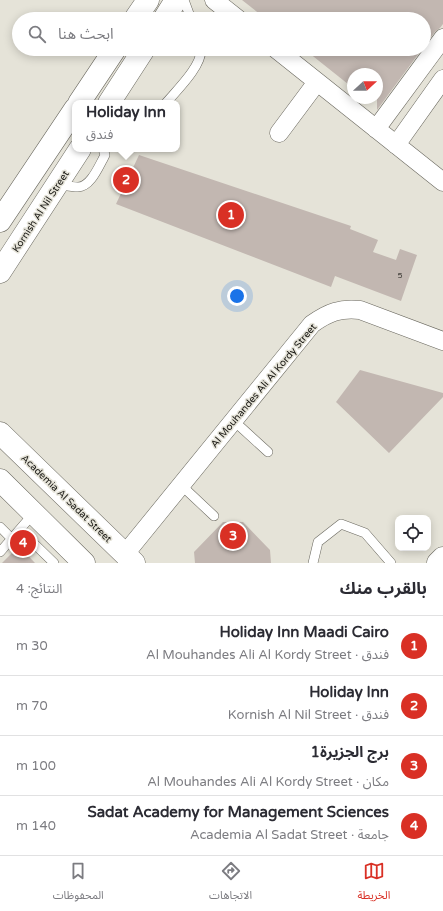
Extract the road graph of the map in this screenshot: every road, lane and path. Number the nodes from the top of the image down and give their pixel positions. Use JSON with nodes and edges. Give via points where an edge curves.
{"nodes":[{"id":1,"x":148,"y":0,"type":"edge"},
{"id":2,"x":176,"y":0,"type":"edge"},
{"id":3,"x":184,"y":0,"type":"edge"},
{"id":4,"x":214,"y":0,"type":"edge"},
{"id":5,"x":140,"y":12,"type":"edge"},
{"id":6,"x":168,"y":12,"type":"edge"},
{"id":7,"x":188,"y":12,"type":"edge"},
{"id":8,"x":229,"y":12,"type":"edge"},
{"id":9,"x":443,"y":38,"type":"edge"},
{"id":10,"x":431,"y":54,"type":"edge"},
{"id":11,"x":110,"y":56,"type":"edge"},
{"id":12,"x":139,"y":56,"type":"edge"},
{"id":13,"x":201,"y":56,"type":"edge"},
{"id":14,"x":285,"y":56,"type":"edge"},
{"id":15,"x":430,"y":56,"type":"edge"},
{"id":16,"x":443,"y":79,"type":"edge"},
{"id":17,"x":317,"y":82,"type":"junction"},
{"id":18,"x":81,"y":100,"type":"edge"},
{"id":19,"x":111,"y":100,"type":"edge"},
{"id":20,"x":168,"y":100,"type":"edge"},
{"id":21,"x":72,"y":113,"type":"edge"},
{"id":22,"x":376,"y":129,"type":"junction"},
{"id":23,"x":278,"y":133,"type":"dead end"},
{"id":24,"x":396,"y":145,"type":"junction"},
{"id":25,"x":78,"y":152,"type":"edge"},
{"id":26,"x":104,"y":152,"type":"edge"},
{"id":27,"x":443,"y":182,"type":"edge"},
{"id":28,"x":58,"y":184,"type":"junction"},
{"id":29,"x":0,"y":220,"type":"edge"},
{"id":30,"x":0,"y":272,"type":"edge"},
{"id":31,"x":443,"y":341,"type":"edge"},
{"id":32,"x":234,"y":421,"type":"junction"},
{"id":33,"x":0,"y":433,"type":"edge"},
{"id":34,"x":268,"y":452,"type":"dead end"},
{"id":35,"x":0,"y":480,"type":"edge"},
{"id":36,"x":181,"y":486,"type":"junction"},
{"id":37,"x":34,"y":514,"type":"junction"},
{"id":38,"x":214,"y":516,"type":"dead end"},
{"id":39,"x":0,"y":527,"type":"edge"},
{"id":40,"x":20,"y":530,"type":"junction"},
{"id":41,"x":12,"y":539,"type":"junction"},
{"id":42,"x":0,"y":552,"type":"edge"},
{"id":43,"x":443,"y":558,"type":"edge"},
{"id":44,"x":129,"y":559,"type":"edge"},
{"id":45,"x":54,"y":563,"type":"edge"},
{"id":46,"x":84,"y":563,"type":"edge"},
{"id":47,"x":313,"y":563,"type":"edge"},
{"id":48,"x":391,"y":563,"type":"edge"},
{"id":49,"x":438,"y":563,"type":"edge"}],
"edges":[{"from":1,"to":5,"type":"main road"},
{"from":2,"to":6,"type":"main road"},
{"from":3,"to":7,"type":"lane"},
{"from":4,"to":8,"type":"street"},
{"from":9,"to":10,"type":"street"},
{"from":11,"to":18,"type":"main road"},
{"from":12,"to":19,"type":"main road"},
{"from":13,"to":20,"type":"lane","via":[[198,64]]},
{"from":14,"to":17,"type":"street"},
{"from":15,"to":22,"type":"street"},
{"from":16,"to":24,"type":"street"},
{"from":17,"to":22,"type":"street"},
{"from":17,"to":23,"type":"street"},
{"from":21,"to":29,"type":"main road"},
{"from":22,"to":24,"type":"street"},
{"from":24,"to":27,"type":"street"},
{"from":25,"to":28,"type":"main road","name":"Kornish Al Nil Street"},
{"from":26,"to":28,"type":"lane","via":[[103,159],[84,186]]},
{"from":28,"to":30,"type":"main road","name":"Kornish Al Nil Street"},
{"from":31,"to":32,"type":"street","name":"Al Mouhandes Ali Al Kordy Street","via":[[360,310],[334,311],[312,324]]},
{"from":32,"to":34,"type":"lane"},
{"from":32,"to":36,"type":"street","name":"Al Mouhandes Ali Al Kordy Street"},
{"from":33,"to":44,"type":"main road","name":"Academia Al Sadat Street"},
{"from":35,"to":37,"type":"main road"},
{"from":36,"to":38,"type":"lane"},
{"from":36,"to":44,"type":"street","name":"Al Mouhandes Ali Al Kordy Street"},
{"from":37,"to":40,"type":"lane"},
{"from":37,"to":46,"type":"main road"},
{"from":39,"to":41,"type":"lane"},
{"from":40,"to":41,"type":"lane"},
{"from":40,"to":45,"type":"lane"},
{"from":41,"to":42,"type":"lane"},
{"from":43,"to":49,"type":"main road"},
{"from":47,"to":48,"type":"lane","via":[[318,542],[341,524],[365,533]]}]}
